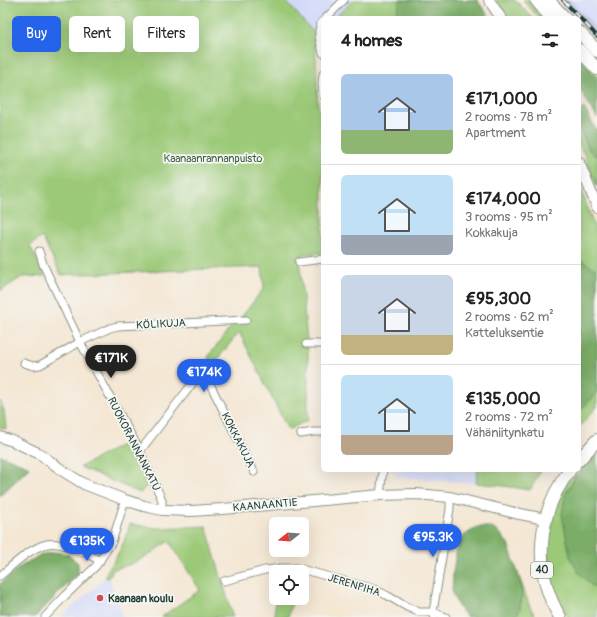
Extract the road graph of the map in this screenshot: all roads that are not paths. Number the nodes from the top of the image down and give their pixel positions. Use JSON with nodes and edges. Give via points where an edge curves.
{"nodes":[{"id":1,"x":344,"y":0,"type":"edge"},
{"id":2,"x":489,"y":0,"type":"edge"},
{"id":3,"x":536,"y":0,"type":"edge"},
{"id":4,"x":548,"y":0,"type":"edge"},
{"id":5,"x":328,"y":16,"type":"edge"},
{"id":6,"x":500,"y":16,"type":"edge"},
{"id":7,"x":549,"y":16,"type":"edge"},
{"id":8,"x":563,"y":16,"type":"edge"},
{"id":9,"x":321,"y":23,"type":"edge"},
{"id":10,"x":581,"y":37,"type":"edge"},
{"id":11,"x":321,"y":44,"type":"edge"},
{"id":12,"x":597,"y":51,"type":"edge"},
{"id":13,"x":581,"y":52,"type":"edge"},
{"id":14,"x":597,"y":69,"type":"edge"},
{"id":15,"x":581,"y":167,"type":"edge"},
{"id":16,"x":597,"y":207,"type":"edge"},
{"id":17,"x":39,"y":251,"type":"dead end"},
{"id":18,"x":321,"y":259,"type":"edge"},
{"id":19,"x":299,"y":262,"type":"dead end"},
{"id":20,"x":246,"y":320,"type":"dead end"},
{"id":21,"x":80,"y":342,"type":"junction"},
{"id":22,"x":306,"y":344,"type":"dead end"},
{"id":23,"x":321,"y":344,"type":"edge"},
{"id":24,"x":24,"y":363,"type":"dead end"},
{"id":25,"x":321,"y":432,"type":"edge"},
{"id":26,"x":301,"y":434,"type":"dead end"},
{"id":27,"x":0,"y":437,"type":"edge"},
{"id":28,"x":597,"y":440,"type":"edge"},
{"id":29,"x":140,"y":451,"type":"junction"},
{"id":30,"x":581,"y":458,"type":"edge"},
{"id":31,"x":254,"y":472,"type":"dead end"},
{"id":32,"x":383,"y":472,"type":"edge"},
{"id":33,"x":568,"y":472,"type":"edge"},
{"id":34,"x":380,"y":495,"type":"junction"},
{"id":35,"x":450,"y":497,"type":"junction"},
{"id":36,"x":125,"y":500,"type":"junction"},
{"id":37,"x":162,"y":510,"type":"junction"},
{"id":38,"x":545,"y":519,"type":"junction"},
{"id":39,"x":100,"y":561,"type":"junction"},
{"id":40,"x":0,"y":576,"type":"edge"},
{"id":41,"x":224,"y":581,"type":"dead end"},
{"id":42,"x":434,"y":615,"type":"edge"},
{"id":43,"x":45,"y":617,"type":"edge"},
{"id":44,"x":446,"y":617,"type":"edge"},
{"id":45,"x":560,"y":617,"type":"edge"}],
"edges":[{"from":1,"to":5,"type":"street"},
{"from":2,"to":6,"type":"street"},
{"from":3,"to":7,"type":"main road"},
{"from":4,"to":8,"type":"main road"},
{"from":9,"to":11,"type":"street"},
{"from":10,"to":12,"type":"main road"},
{"from":13,"to":14,"type":"main road"},
{"from":15,"to":16,"type":"street"},
{"from":17,"to":21,"type":"street","name":"RUOKORANNANKATU","via":[[42,264]]},
{"from":18,"to":19,"type":"street"},
{"from":20,"to":21,"type":"street","name":"KÖLIKUJA","via":[[118,326]]},
{"from":21,"to":24,"type":"street","name":"KÖLIKUJA","via":[[40,365]]},
{"from":21,"to":29,"type":"street","name":"RUOKORANNANKATU"},
{"from":22,"to":23,"type":"street"},
{"from":25,"to":26,"type":"street"},
{"from":27,"to":36,"type":"street","name":"KAANAANTIE","via":[[40,454],[84,484]]},
{"from":28,"to":30,"type":"main road"},
{"from":29,"to":31,"type":"street","name":"KOKKAKUJA","via":[[203,370]]},
{"from":29,"to":37,"type":"street","name":"RUOKORANNANKATU","via":[[162,500]]},
{"from":32,"to":34,"type":"street"},
{"from":33,"to":38,"type":"main road","number":"40","via":[[555,492]]},
{"from":34,"to":35,"type":"street","name":"KAANAANTIE","via":[[416,494]]},
{"from":34,"to":37,"type":"street","name":"KAANAANTIE","via":[[223,509]]},
{"from":35,"to":38,"type":"street","name":"KAANAANTIE"},
{"from":35,"to":42,"type":"street"},
{"from":36,"to":37,"type":"street","name":"KAANAANTIE"},
{"from":36,"to":39,"type":"street","via":[[112,542]]},
{"from":38,"to":45,"type":"main road","number":"40","via":[[541,548],[542,570],[549,594]]},
{"from":39,"to":40,"type":"street","via":[[63,545],[48,544],[36,548]]},
{"from":39,"to":43,"type":"street"},
{"from":41,"to":42,"type":"street","name":"JERENPIHA","via":[[265,570],[297,568],[374,589],[407,608]]},
{"from":42,"to":44,"type":"street","name":"JERENPIHA"}]}
